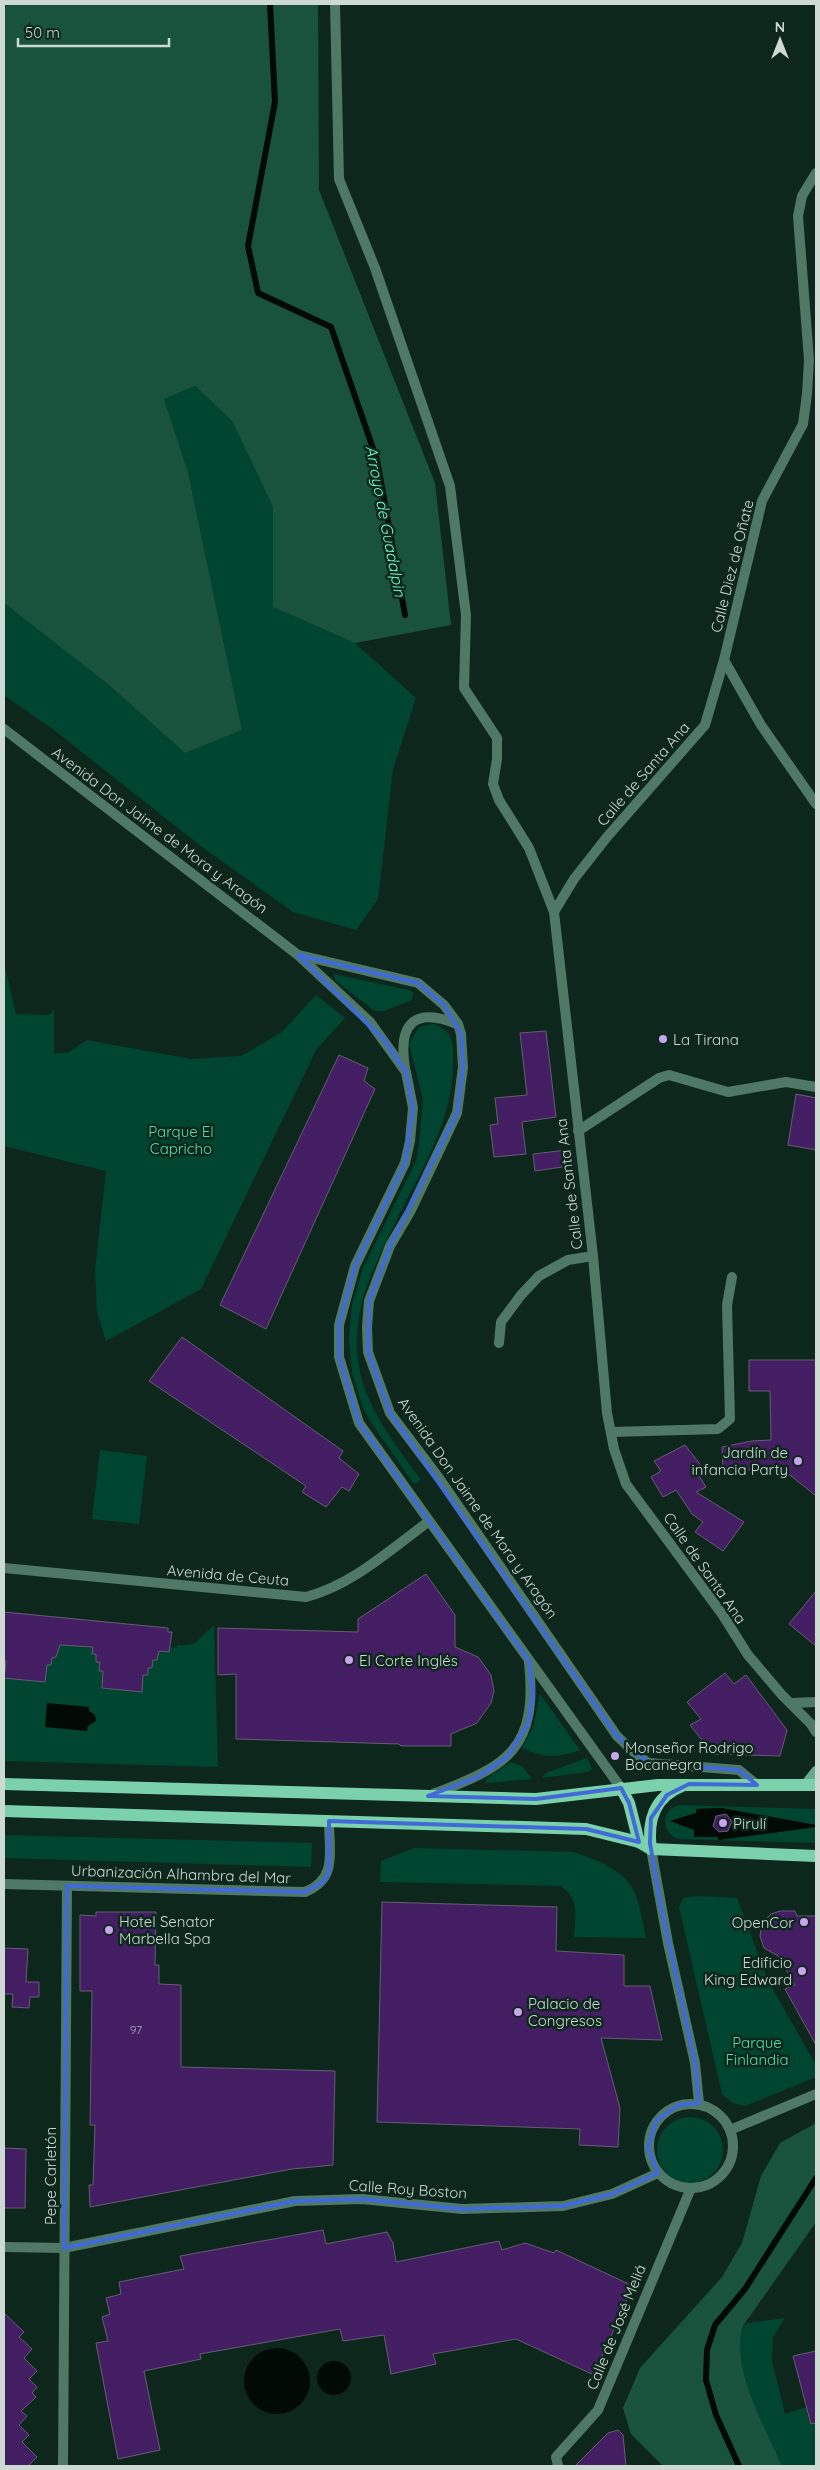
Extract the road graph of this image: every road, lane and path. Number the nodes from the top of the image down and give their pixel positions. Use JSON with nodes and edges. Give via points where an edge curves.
{"nodes":[{"id":1,"x":335,"y":4,"type":"edge"},
{"id":2,"x":816,"y":173,"type":"edge"},
{"id":3,"x":724,"y":660,"type":"junction"},
{"id":4,"x":4,"y":729,"type":"edge"},
{"id":5,"x":816,"y":804,"type":"edge"},
{"id":6,"x":554,"y":912,"type":"junction"},
{"id":7,"x":298,"y":955,"type":"junction"},
{"id":8,"x":458,"y":1024,"type":"junction"},
{"id":9,"x":406,"y":1072,"type":"junction"},
{"id":10,"x":816,"y":1087,"type":"edge"},
{"id":11,"x":578,"y":1131,"type":"junction"},
{"id":12,"x":593,"y":1256,"type":"junction"},
{"id":13,"x":732,"y":1277,"type":"dead end"},
{"id":14,"x":499,"y":1343,"type":"dead end"},
{"id":15,"x":611,"y":1432,"type":"junction"},
{"id":16,"x":428,"y":1522,"type":"junction"},
{"id":17,"x":4,"y":1568,"type":"edge"},
{"id":18,"x":529,"y":1661,"type":"junction"},
{"id":19,"x":816,"y":1702,"type":"edge"},
{"id":20,"x":792,"y":1703,"type":"junction"},
{"id":21,"x":816,"y":1732,"type":"edge"},
{"id":22,"x":816,"y":1771,"type":"edge"},
{"id":23,"x":4,"y":1784,"type":"edge"},
{"id":24,"x":689,"y":1784,"type":"junction"},
{"id":25,"x":757,"y":1785,"type":"junction"},
{"id":26,"x":811,"y":1785,"type":"edge"},
{"id":27,"x":620,"y":1788,"type":"junction"},
{"id":28,"x":428,"y":1796,"type":"junction"},
{"id":29,"x":4,"y":1811,"type":"edge"},
{"id":30,"x":329,"y":1821,"type":"junction"},
{"id":31,"x":650,"y":1826,"type":"junction"},
{"id":32,"x":639,"y":1842,"type":"junction"},
{"id":33,"x":651,"y":1849,"type":"junction"},
{"id":34,"x":684,"y":1851,"type":"junction"},
{"id":35,"x":816,"y":1856,"type":"edge"},
{"id":36,"x":4,"y":1884,"type":"edge"},
{"id":37,"x":67,"y":1886,"type":"junction"},
{"id":38,"x":816,"y":2094,"type":"edge"},
{"id":39,"x":699,"y":2103,"type":"junction"},
{"id":40,"x":730,"y":2130,"type":"junction"},
{"id":41,"x":658,"y":2173,"type":"junction"},
{"id":42,"x":691,"y":2188,"type":"junction"},
{"id":43,"x":4,"y":2247,"type":"edge"},
{"id":44,"x":64,"y":2248,"type":"junction"},
{"id":45,"x":63,"y":2466,"type":"edge"},
{"id":46,"x":558,"y":2466,"type":"edge"}],
"edges":[{"from":1,"to":6,"type":"street","via":[[339,179],[375,268],[450,486],[466,616],[464,688],[497,738],[493,784],[528,848]]},
{"from":2,"to":3,"type":"street","name":"Calle Diez de Oñate","via":[[802,196],[798,216],[809,360],[803,424],[762,501]]},
{"from":3,"to":5,"type":"street","via":[[761,725]]},
{"from":3,"to":6,"type":"street","name":"Calle de Santa Ana","via":[[705,725],[607,837],[574,879]]},
{"from":4,"to":7,"type":"street","name":"Avenida Don Jaime de Mora y Aragón"},
{"from":6,"to":11,"type":"street","name":"Calle de Santa Ana"},
{"from":7,"to":8,"type":"street","name":"Avenida Don Jaime de Mora y Aragón","via":[[418,983],[444,1005]]},
{"from":7,"to":9,"type":"street","name":"Avenida Don Jaime de Mora y Aragón","via":[[370,1022]]},
{"from":8,"to":9,"type":"street","via":[[431,1016],[416,1020],[407,1027],[403,1039]]},
{"from":8,"to":25,"type":"street","name":"Avenida Don Jaime de Mora y Aragón","via":[[463,1067],[457,1113],[410,1212],[390,1246],[369,1301],[368,1352],[390,1413],[439,1478],[617,1736],[649,1763],[739,1770]]},
{"from":9,"to":16,"type":"street","name":"Avenida Don Jaime de Mora y Aragón","via":[[413,1108],[410,1141],[405,1162],[355,1266],[338,1325],[339,1356],[360,1423]]},
{"from":10,"to":11,"type":"street","via":[[786,1082],[728,1092],[669,1075],[658,1078]]},
{"from":11,"to":12,"type":"street","name":"Calle de Santa Ana"},
{"from":12,"to":14,"type":"street","via":[[568,1260],[539,1276],[501,1322]]},
{"from":12,"to":15,"type":"street","name":"Calle de Santa Ana"},
{"from":13,"to":15,"type":"street","via":[[727,1305],[730,1419],[718,1429]]},
{"from":15,"to":20,"type":"street","name":"Calle de Santa Ana","via":[[626,1484],[722,1614],[748,1655]]},
{"from":16,"to":17,"type":"street","name":"Avenida de Ceuta","via":[[328,1592],[306,1597]]},
{"from":16,"to":18,"type":"street","name":"Avenida Don Jaime de Mora y Aragón"},
{"from":18,"to":27,"type":"street","name":"Avenida Don Jaime de Mora y Aragón"},
{"from":18,"to":28,"type":"street","via":[[533,1695],[528,1724],[507,1757],[478,1778]]},
{"from":19,"to":20,"type":"street"},
{"from":20,"to":21,"type":"street","name":"Calle de Santa Ana"},
{"from":22,"to":26,"type":"main road"},
{"from":23,"to":28,"type":"main road"},
{"from":24,"to":25,"type":"main road"},
{"from":24,"to":27,"type":"main road"},
{"from":24,"to":31,"type":"main road","via":[[674,1790],[659,1802]]},
{"from":25,"to":26,"type":"main road"},
{"from":27,"to":28,"type":"main road","via":[[536,1799]]},
{"from":27,"to":32,"type":"main road","via":[[629,1803]]},
{"from":29,"to":30,"type":"main road"},
{"from":30,"to":32,"type":"main road","via":[[586,1828]]},
{"from":30,"to":37,"type":"street","name":"Urbanización Alhambra del Mar","via":[[329,1871],[324,1881],[305,1892]]},
{"from":31,"to":33,"type":"main road"},
{"from":31,"to":34,"type":"main road","via":[[661,1841]]},
{"from":32,"to":33,"type":"main road"},
{"from":33,"to":34,"type":"main road"},
{"from":33,"to":39,"type":"street","via":[[668,1943],[696,2063]]},
{"from":34,"to":35,"type":"main road"},
{"from":36,"to":37,"type":"street","name":"Urbanización Alhambra del Mar"},
{"from":37,"to":44,"type":"street","name":"Pepe Carletón"},
{"from":38,"to":40,"type":"street"},
{"from":39,"to":40,"type":"street","via":[[715,2111]]},
{"from":39,"to":41,"type":"street","via":[[678,2105],[656,2121],[648,2148]]},
{"from":40,"to":42,"type":"street","via":[[732,2150],[726,2169],[705,2186]]},
{"from":41,"to":42,"type":"street","via":[[679,2186]]},
{"from":41,"to":44,"type":"street","name":"Calle Roy Boston","via":[[612,2194],[563,2206],[462,2209],[362,2199],[295,2201]]},
{"from":42,"to":46,"type":"street","name":"Calle de José Meliá","via":[[598,2410],[556,2457]]},
{"from":43,"to":44,"type":"street","name":"Calle Roy Boston"},
{"from":44,"to":45,"type":"street","name":"Pepe Carletón"}]}
